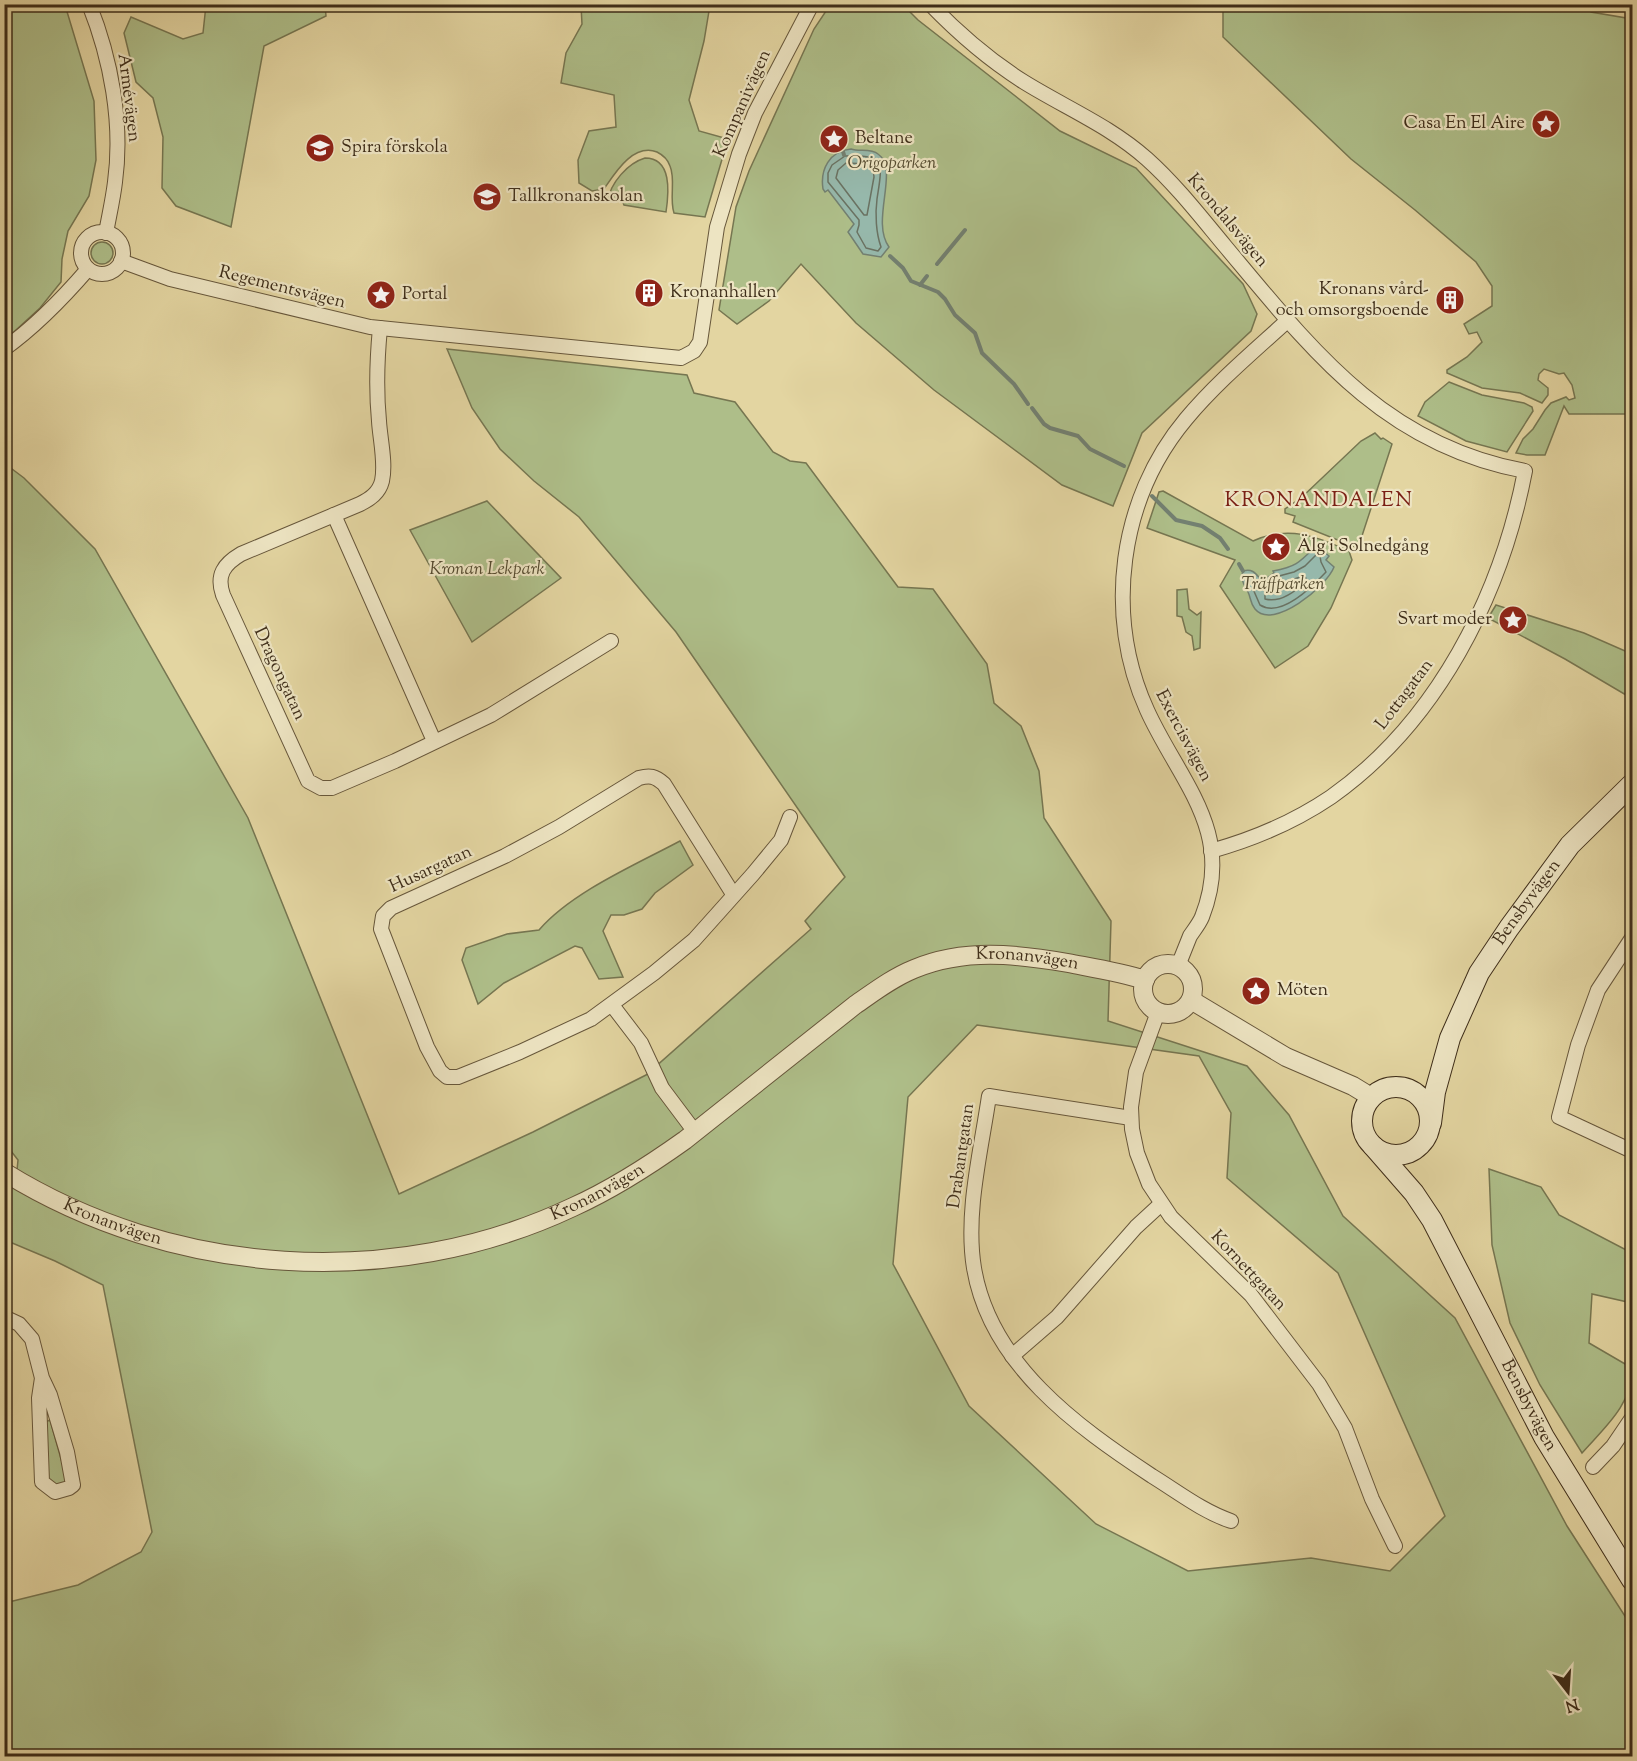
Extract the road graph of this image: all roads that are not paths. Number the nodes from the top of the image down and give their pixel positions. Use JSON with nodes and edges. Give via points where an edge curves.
{"nodes":[{"id":1,"x":89,"y":4,"type":"edge"},
{"id":2,"x":930,"y":4,"type":"edge"},
{"id":3,"x":813,"y":6,"type":"edge"},
{"id":4,"x":106,"y":233,"type":"junction"},
{"id":5,"x":121,"y":261,"type":"junction"},
{"id":6,"x":88,"y":269,"type":"junction"},
{"id":7,"x":1287,"y":321,"type":"junction"},
{"id":8,"x":380,"y":328,"type":"junction"},
{"id":9,"x":4,"y":349,"type":"edge"},
{"id":10,"x":687,"y":356,"type":"joint"},
{"id":11,"x":1526,"y":471,"type":"joint"},
{"id":12,"x":334,"y":515,"type":"junction"},
{"id":13,"x":611,"y":641,"type":"dead end"},
{"id":14,"x":434,"y":741,"type":"junction"},
{"id":15,"x":1632,"y":784,"type":"edge"},
{"id":16,"x":790,"y":817,"type":"dead end"},
{"id":17,"x":1211,"y":851,"type":"junction"},
{"id":18,"x":733,"y":894,"type":"junction"},
{"id":19,"x":1632,"y":938,"type":"edge"},
{"id":20,"x":1178,"y":966,"type":"junction"},
{"id":21,"x":1145,"y":980,"type":"junction"},
{"id":22,"x":1191,"y":1000,"type":"junction"},
{"id":23,"x":612,"y":1005,"type":"junction"},
{"id":24,"x":1158,"y":1012,"type":"junction"},
{"id":25,"x":1450,"y":1038,"type":"junction"},
{"id":26,"x":1397,"y":1087,"type":"junction"},
{"id":27,"x":1371,"y":1097,"type":"junction"},
{"id":28,"x":1131,"y":1118,"type":"junction"},
{"id":29,"x":1431,"y":1123,"type":"junction"},
{"id":30,"x":695,"y":1132,"type":"junction"},
{"id":31,"x":1373,"y":1146,"type":"junction"},
{"id":32,"x":1420,"y":1146,"type":"junction"},
{"id":33,"x":1632,"y":1149,"type":"edge"},
{"id":34,"x":4,"y":1172,"type":"edge"},
{"id":35,"x":1161,"y":1204,"type":"junction"},
{"id":36,"x":1436,"y":1226,"type":"junction"},
{"id":37,"x":4,"y":1317,"type":"edge"},
{"id":38,"x":1012,"y":1356,"type":"junction"},
{"id":39,"x":42,"y":1378,"type":"junction"},
{"id":40,"x":1632,"y":1418,"type":"edge"},
{"id":41,"x":1593,"y":1467,"type":"dead end"},
{"id":42,"x":1231,"y":1521,"type":"dead end"},
{"id":43,"x":1395,"y":1546,"type":"dead end"},
{"id":44,"x":1632,"y":1580,"type":"edge"}],
"edges":[{"from":1,"to":4,"type":"street","name":"Armévägen","via":[[108,65],[117,130],[115,181]]},
{"from":2,"to":7,"type":"street","name":"Krondalsvägen","via":[[999,65],[1107,129],[1146,159],[1181,193]]},
{"from":3,"to":10,"type":"street","name":"Kompanivägen","via":[[755,113],[739,154],[718,220],[702,337]]},
{"from":4,"to":5,"type":"street","via":[[121,245]]},
{"from":4,"to":6,"type":"street","via":[[92,235],[83,244],[82,258]]},
{"from":5,"to":6,"type":"street","via":[[113,271],[104,274]]},
{"from":5,"to":8,"type":"street","name":"Regementsvägen","via":[[170,279]]},
{"from":6,"to":9,"type":"street","via":[[35,325]]},
{"from":7,"to":11,"type":"street","name":"Krondalsvägen","via":[[1346,380],[1414,432],[1470,458]]},
{"from":7,"to":17,"type":"street","name":"Exercisvägen","via":[[1197,405],[1173,435],[1138,503],[1125,559],[1124,617],[1134,674],[1150,716],[1200,807]]},
{"from":8,"to":10,"type":"street","name":"Regementsvägen","via":[[675,359]]},
{"from":8,"to":12,"type":"street","name":"Dragongatan","via":[[376,390],[382,481],[370,499]]},
{"from":11,"to":17,"type":"street","name":"Lottagatan","via":[[1493,583],[1458,652],[1415,717],[1380,756],[1330,797],[1273,830]]},
{"from":12,"to":14,"type":"street"},
{"from":12,"to":14,"type":"street","name":"Dragongatan","via":[[232,559],[221,573],[223,595],[314,785],[332,788]]},
{"from":13,"to":14,"type":"street","name":"Dragongatan","via":[[491,715]]},
{"from":15,"to":25,"type":"main road","name":"Bensbyvägen","via":[[1570,845],[1509,928],[1479,973]]},
{"from":16,"to":18,"type":"street","name":"Husargatan","via":[[781,840]]},
{"from":17,"to":20,"type":"street","name":"Exercisvägen","via":[[1208,897]]},
{"from":18,"to":23,"type":"street","name":"Husargatan","via":[[683,949]]},
{"from":18,"to":23,"type":"street","name":"Husargatan","via":[[664,784],[649,776],[639,778],[505,856],[391,908],[383,916],[381,929],[405,992],[428,1047],[447,1077],[458,1077],[520,1052]]},
{"from":19,"to":33,"type":"street","via":[[1598,990],[1559,1117]]},
{"from":20,"to":21,"type":"street","via":[[1157,967]]},
{"from":20,"to":22,"type":"street","via":[[1193,983]]},
{"from":21,"to":24,"type":"street","via":[[1146,1001]]},
{"from":21,"to":30,"type":"street","name":"Kronanvägen","via":[[1038,958],[999,955],[956,957],[914,969],[844,1014]]},
{"from":22,"to":24,"type":"street","via":[[1175,1013]]},
{"from":22,"to":27,"type":"street","via":[[1286,1057]]},
{"from":23,"to":30,"type":"street","via":[[641,1043],[662,1088]]},
{"from":24,"to":28,"type":"street","name":"Kornettgatan","via":[[1134,1081]]},
{"from":25,"to":26,"type":"main road","name":"Bensbyvägen","via":[[1427,1076]]},
{"from":25,"to":29,"type":"main road","name":"Bensbyvägen"},
{"from":26,"to":27,"type":"main road","via":[[1386,1088]]},
{"from":26,"to":29,"type":"main road","via":[[1420,1096],[1427,1105]]},
{"from":27,"to":31,"type":"main road","via":[[1362,1113],[1362,1125]]},
{"from":28,"to":35,"type":"street","name":"Kornettgatan","via":[[1139,1161]]},
{"from":28,"to":38,"type":"street","name":"Drabantgatan","via":[[989,1096],[973,1202],[971,1246],[985,1307]]},
{"from":29,"to":32,"type":"main road"},
{"from":30,"to":34,"type":"street","name":"Kronanvägen","via":[[656,1160],[571,1209],[462,1246],[360,1261],[258,1259],[151,1238],[93,1218]]},
{"from":31,"to":32,"type":"main road","via":[[1394,1155]]},
{"from":31,"to":36,"type":"main road","name":"Bensbyvägen","via":[[1414,1193]]},
{"from":32,"to":36,"type":"main road","name":"Bensbyvägen","via":[[1412,1161],[1412,1178]]},
{"from":35,"to":38,"type":"street","via":[[1057,1317]]},
{"from":35,"to":43,"type":"street","name":"Kornettgatan","via":[[1251,1295],[1320,1384],[1345,1428]]},
{"from":36,"to":44,"type":"main road","name":"Bensbyvägen","via":[[1544,1437]]},
{"from":37,"to":39,"type":"street","via":[[19,1324],[32,1338]]},
{"from":38,"to":42,"type":"street","name":"Drabantgatan","via":[[1091,1435],[1202,1508]]},
{"from":39,"to":39,"type":"street","via":[[42,1482],[55,1492],[73,1485],[67,1452]]},
{"from":40,"to":41,"type":"street","via":[[1614,1446]]}]}
